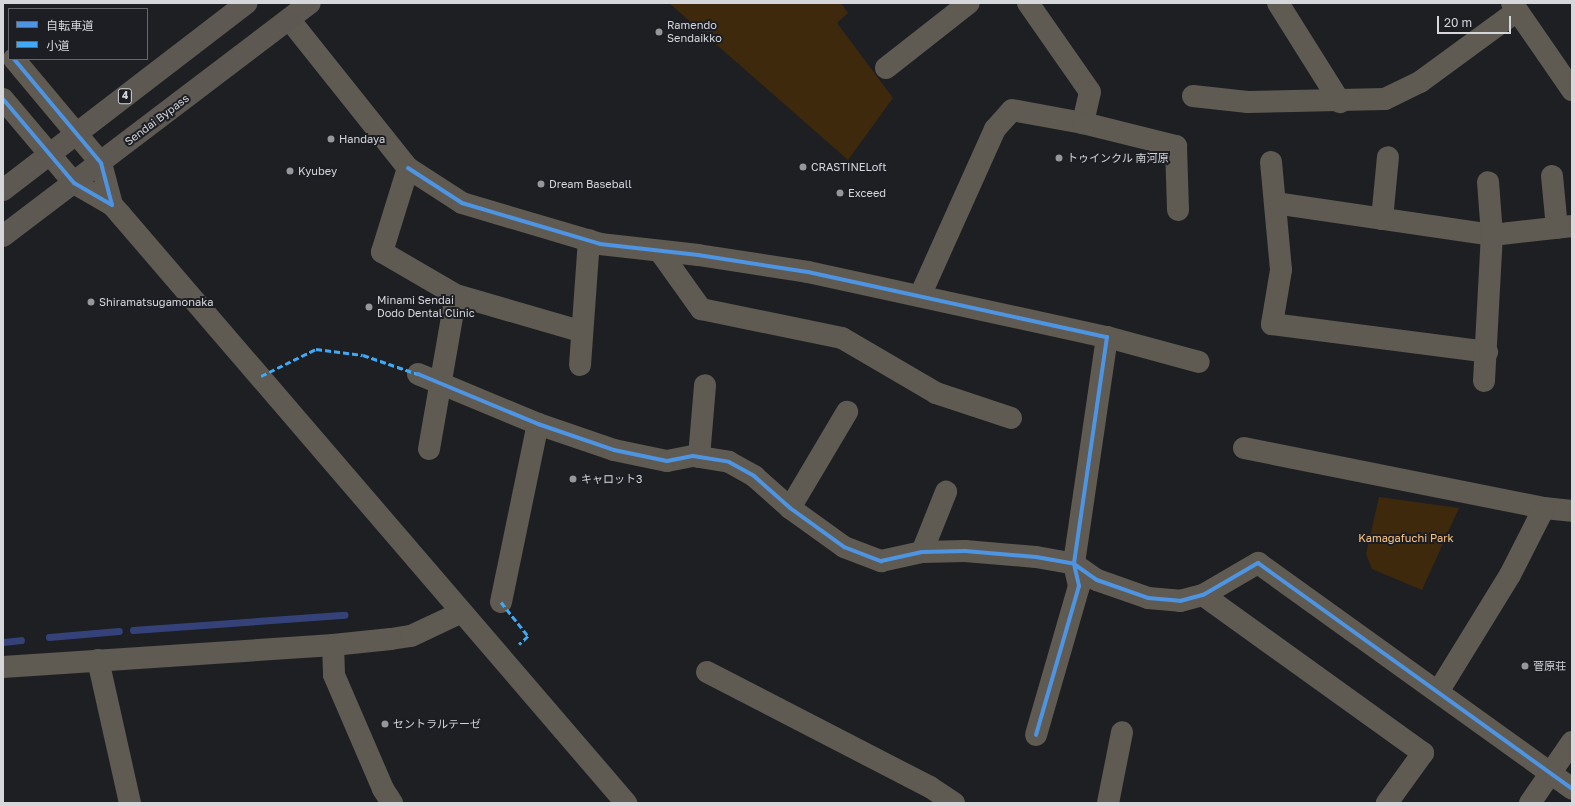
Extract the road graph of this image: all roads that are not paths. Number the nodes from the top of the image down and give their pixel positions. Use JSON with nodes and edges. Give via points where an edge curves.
{"nodes":[{"id":1,"x":247,"y":3,"type":"edge"},
{"id":2,"x":310,"y":3,"type":"edge"},
{"id":3,"x":969,"y":3,"type":"edge"},
{"id":4,"x":1028,"y":3,"type":"edge"},
{"id":5,"x":1278,"y":3,"type":"edge"},
{"id":6,"x":1514,"y":7,"type":"edge"},
{"id":7,"x":289,"y":19,"type":"junction"},
{"id":8,"x":15,"y":60,"type":"edge"},
{"id":9,"x":886,"y":68,"type":"dead end"},
{"id":10,"x":1572,"y":90,"type":"edge"},
{"id":11,"x":1193,"y":96,"type":"dead end"},
{"id":12,"x":3,"y":99,"type":"edge"},
{"id":13,"x":1340,"y":102,"type":"junction"},
{"id":14,"x":1083,"y":123,"type":"junction"},
{"id":15,"x":77,"y":133,"type":"junction"},
{"id":16,"x":50,"y":154,"type":"junction"},
{"id":17,"x":1388,"y":157,"type":"dead end"},
{"id":18,"x":1271,"y":162,"type":"dead end"},
{"id":19,"x":101,"y":163,"type":"junction"},
{"id":20,"x":408,"y":168,"type":"junction"},
{"id":21,"x":1552,"y":176,"type":"dead end"},
{"id":22,"x":1488,"y":182,"type":"dead end"},
{"id":23,"x":74,"y":183,"type":"junction"},
{"id":24,"x":3,"y":190,"type":"edge"},
{"id":25,"x":1275,"y":202,"type":"junction"},
{"id":26,"x":112,"y":204,"type":"junction"},
{"id":27,"x":1178,"y":210,"type":"dead end"},
{"id":28,"x":1382,"y":219,"type":"junction"},
{"id":29,"x":1565,"y":227,"type":"edge"},
{"id":30,"x":1492,"y":235,"type":"junction"},
{"id":31,"x":3,"y":236,"type":"edge"},
{"id":32,"x":590,"y":240,"type":"junction"},
{"id":33,"x":661,"y":253,"type":"junction"},
{"id":34,"x":456,"y":295,"type":"junction"},
{"id":35,"x":920,"y":296,"type":"junction"},
{"id":36,"x":580,"y":332,"type":"junction"},
{"id":37,"x":1108,"y":337,"type":"junction"},
{"id":38,"x":1487,"y":352,"type":"junction"},
{"id":39,"x":1199,"y":362,"type":"dead end"},
{"id":40,"x":580,"y":365,"type":"dead end"},
{"id":41,"x":418,"y":374,"type":"dead end"},
{"id":42,"x":1484,"y":381,"type":"dead end"},
{"id":43,"x":438,"y":384,"type":"junction"},
{"id":44,"x":705,"y":385,"type":"dead end"},
{"id":45,"x":847,"y":412,"type":"dead end"},
{"id":46,"x":1011,"y":418,"type":"dead end"},
{"id":47,"x":538,"y":424,"type":"junction"},
{"id":48,"x":1244,"y":448,"type":"dead end"},
{"id":49,"x":429,"y":449,"type":"dead end"},
{"id":50,"x":699,"y":457,"type":"junction"},
{"id":51,"x":946,"y":492,"type":"dead end"},
{"id":52,"x":790,"y":508,"type":"junction"},
{"id":53,"x":1544,"y":508,"type":"junction"},
{"id":54,"x":1572,"y":511,"type":"edge"},
{"id":55,"x":922,"y":552,"type":"junction"},
{"id":56,"x":1074,"y":564,"type":"junction"},
{"id":57,"x":1203,"y":595,"type":"junction"},
{"id":58,"x":501,"y":602,"type":"dead end"},
{"id":59,"x":462,"y":612,"type":"junction"},
{"id":60,"x":333,"y":646,"type":"junction"},
{"id":61,"x":98,"y":660,"type":"junction"},
{"id":62,"x":3,"y":667,"type":"edge"},
{"id":63,"x":707,"y":672,"type":"dead end"},
{"id":64,"x":1438,"y":692,"type":"junction"},
{"id":65,"x":1122,"y":732,"type":"dead end"},
{"id":66,"x":1036,"y":735,"type":"dead end"},
{"id":67,"x":1572,"y":742,"type":"edge"},
{"id":68,"x":1550,"y":774,"type":"junction"},
{"id":69,"x":1572,"y":789,"type":"edge"},
{"id":70,"x":130,"y":803,"type":"edge"},
{"id":71,"x":392,"y":803,"type":"edge"},
{"id":72,"x":626,"y":803,"type":"edge"},
{"id":73,"x":954,"y":803,"type":"edge"},
{"id":74,"x":1108,"y":803,"type":"edge"},
{"id":75,"x":1387,"y":803,"type":"edge"},
{"id":76,"x":1530,"y":803,"type":"edge"}],
"edges":[{"from":1,"to":15,"type":"highway","number":"4"},
{"from":2,"to":7,"type":"highway","name":"Sendai Bypass"},
{"from":3,"to":9,"type":"street"},
{"from":4,"to":14,"type":"street","via":[[1090,92]]},
{"from":5,"to":13,"type":"street"},
{"from":6,"to":10,"type":"street"},
{"from":6,"to":13,"type":"street","via":[[1420,82],[1385,99]]},
{"from":7,"to":19,"type":"highway","name":"Sendai Bypass"},
{"from":7,"to":20,"type":"street"},
{"from":8,"to":15,"type":"street"},
{"from":11,"to":13,"type":"street","via":[[1248,102]]},
{"from":12,"to":16,"type":"street"},
{"from":14,"to":27,"type":"street","via":[[1176,146]]},
{"from":14,"to":35,"type":"street","via":[[1012,110],[995,129]]},
{"from":15,"to":16,"type":"highway","number":"4"},
{"from":15,"to":19,"type":"street"},
{"from":16,"to":23,"type":"street"},
{"from":16,"to":24,"type":"highway","number":"4"},
{"from":17,"to":28,"type":"street"},
{"from":18,"to":25,"type":"street"},
{"from":19,"to":23,"type":"highway","name":"Sendai Bypass"},
{"from":19,"to":26,"type":"street"},
{"from":20,"to":32,"type":"street","via":[[462,203]]},
{"from":20,"to":34,"type":"street","via":[[382,252]]},
{"from":21,"to":29,"type":"street"},
{"from":22,"to":30,"type":"street"},
{"from":23,"to":26,"type":"street"},
{"from":23,"to":31,"type":"highway","name":"Sendai Bypass"},
{"from":25,"to":28,"type":"street"},
{"from":25,"to":38,"type":"street","via":[[1281,270],[1272,324]]},
{"from":26,"to":59,"type":"street"},
{"from":28,"to":30,"type":"street"},
{"from":29,"to":30,"type":"street"},
{"from":30,"to":38,"type":"street"},
{"from":32,"to":33,"type":"street","via":[[600,244]]},
{"from":32,"to":36,"type":"street"},
{"from":33,"to":35,"type":"street","via":[[698,255],[808,272]]},
{"from":33,"to":46,"type":"street","via":[[701,309],[842,338],[936,393]]},
{"from":34,"to":36,"type":"street"},
{"from":34,"to":43,"type":"street"},
{"from":35,"to":37,"type":"street"},
{"from":36,"to":40,"type":"street"},
{"from":37,"to":39,"type":"street"},
{"from":37,"to":56,"type":"street"},
{"from":38,"to":42,"type":"street"},
{"from":41,"to":43,"type":"street"},
{"from":43,"to":47,"type":"street"},
{"from":43,"to":49,"type":"street"},
{"from":44,"to":50,"type":"street"},
{"from":45,"to":52,"type":"street"},
{"from":47,"to":50,"type":"street","via":[[614,450],[667,461]]},
{"from":47,"to":58,"type":"street"},
{"from":48,"to":53,"type":"street"},
{"from":50,"to":52,"type":"street","via":[[729,462],[754,476]]},
{"from":51,"to":55,"type":"street"},
{"from":52,"to":55,"type":"street","via":[[844,547],[881,561]]},
{"from":53,"to":54,"type":"street"},
{"from":53,"to":64,"type":"street","via":[[1510,575]]},
{"from":55,"to":56,"type":"street","via":[[965,551],[1036,557]]},
{"from":56,"to":57,"type":"street","via":[[1097,580],[1148,598],[1180,601]]},
{"from":56,"to":66,"type":"street","via":[[1079,586]]},
{"from":57,"to":64,"type":"street","via":[[1258,562]]},
{"from":57,"to":75,"type":"street","via":[[1423,753]]},
{"from":59,"to":60,"type":"street","via":[[411,636]]},
{"from":59,"to":72,"type":"street"},
{"from":60,"to":61,"type":"street"},
{"from":60,"to":71,"type":"street","via":[[334,675],[383,789]]},
{"from":61,"to":62,"type":"street"},
{"from":61,"to":70,"type":"street"},
{"from":63,"to":73,"type":"street","via":[[930,787]]},
{"from":64,"to":68,"type":"street"},
{"from":65,"to":74,"type":"street"},
{"from":67,"to":68,"type":"street"},
{"from":68,"to":69,"type":"street"},
{"from":68,"to":76,"type":"street"}]}
